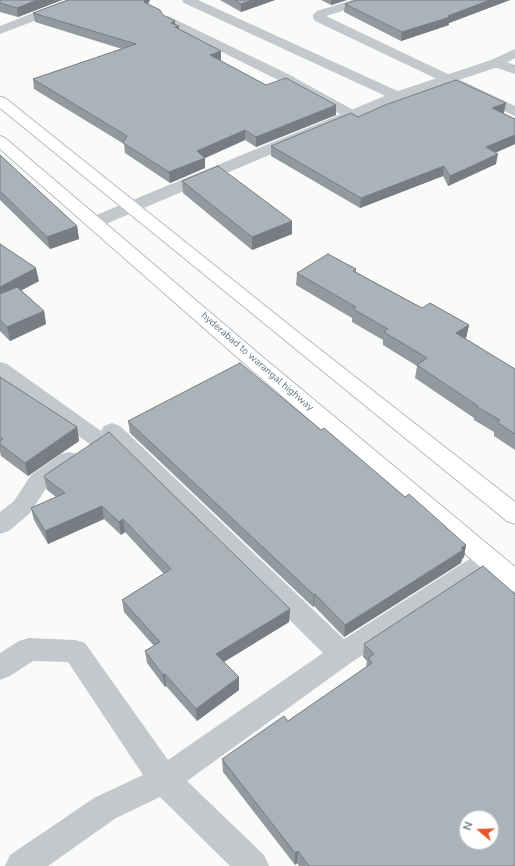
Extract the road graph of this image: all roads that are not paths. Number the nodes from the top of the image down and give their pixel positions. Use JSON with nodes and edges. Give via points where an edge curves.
{"nodes":[{"id":1,"x":76,"y":0,"type":"edge"},
{"id":2,"x":188,"y":0,"type":"edge"},
{"id":3,"x":364,"y":0,"type":"edge"},
{"id":4,"x":168,"y":20,"type":"edge"},
{"id":5,"x":0,"y":30,"type":"edge"},
{"id":6,"x":515,"y":53,"type":"edge"},
{"id":7,"x":496,"y":63,"type":"junction"},
{"id":8,"x":515,"y":70,"type":"edge"},
{"id":9,"x":447,"y":80,"type":"junction"},
{"id":10,"x":397,"y":96,"type":"junction"},
{"id":11,"x":0,"y":101,"type":"edge"},
{"id":12,"x":515,"y":112,"type":"edge"},
{"id":13,"x":352,"y":115,"type":"junction"},
{"id":14,"x":0,"y":140,"type":"edge"},
{"id":15,"x":130,"y":206,"type":"junction"},
{"id":16,"x":94,"y":222,"type":"junction"},
{"id":17,"x":252,"y":359,"type":"junction"},
{"id":18,"x":0,"y":369,"type":"edge"},
{"id":19,"x":231,"y":370,"type":"edge"},
{"id":20,"x":133,"y":420,"type":"edge"},
{"id":21,"x":105,"y":436,"type":"junction"},
{"id":22,"x":515,"y":515,"type":"edge"},
{"id":23,"x":0,"y":525,"type":"edge"},
{"id":24,"x":488,"y":560,"type":"junction"},
{"id":25,"x":515,"y":582,"type":"edge"},
{"id":26,"x":342,"y":654,"type":"junction"},
{"id":27,"x":0,"y":668,"type":"edge"},
{"id":28,"x":164,"y":780,"type":"junction"},
{"id":29,"x":21,"y":866,"type":"edge"},
{"id":30,"x":253,"y":866,"type":"edge"}],
"edges":[{"from":1,"to":5,"type":"street"},
{"from":2,"to":10,"type":"street"},
{"from":3,"to":9,"type":"street","via":[[321,14],[319,18]]},
{"from":4,"to":13,"type":"street","via":[[283,77]]},
{"from":6,"to":7,"type":"street"},
{"from":7,"to":8,"type":"street"},
{"from":7,"to":9,"type":"street"},
{"from":9,"to":10,"type":"street"},
{"from":9,"to":12,"type":"street"},
{"from":10,"to":13,"type":"street"},
{"from":11,"to":15,"type":"main road"},
{"from":13,"to":15,"type":"street"},
{"from":14,"to":16,"type":"main road","name":"hyderabad to warangal highway"},
{"from":15,"to":16,"type":"street"},
{"from":15,"to":22,"type":"main road"},
{"from":16,"to":17,"type":"main road","name":"hyderabad to warangal highway"},
{"from":17,"to":19,"type":"street"},
{"from":17,"to":24,"type":"main road","name":"hyderabad to warangal highway"},
{"from":18,"to":21,"type":"street"},
{"from":20,"to":21,"type":"street"},
{"from":21,"to":23,"type":"street","via":[[38,481],[22,507]]},
{"from":21,"to":26,"type":"street"},
{"from":24,"to":25,"type":"main road","name":"hyderabad to warangal highway"},
{"from":24,"to":26,"type":"street"},
{"from":26,"to":28,"type":"street"},
{"from":27,"to":28,"type":"street","via":[[29,649],[75,652]]},
{"from":28,"to":29,"type":"street","via":[[105,808]]},
{"from":28,"to":30,"type":"street"}]}
